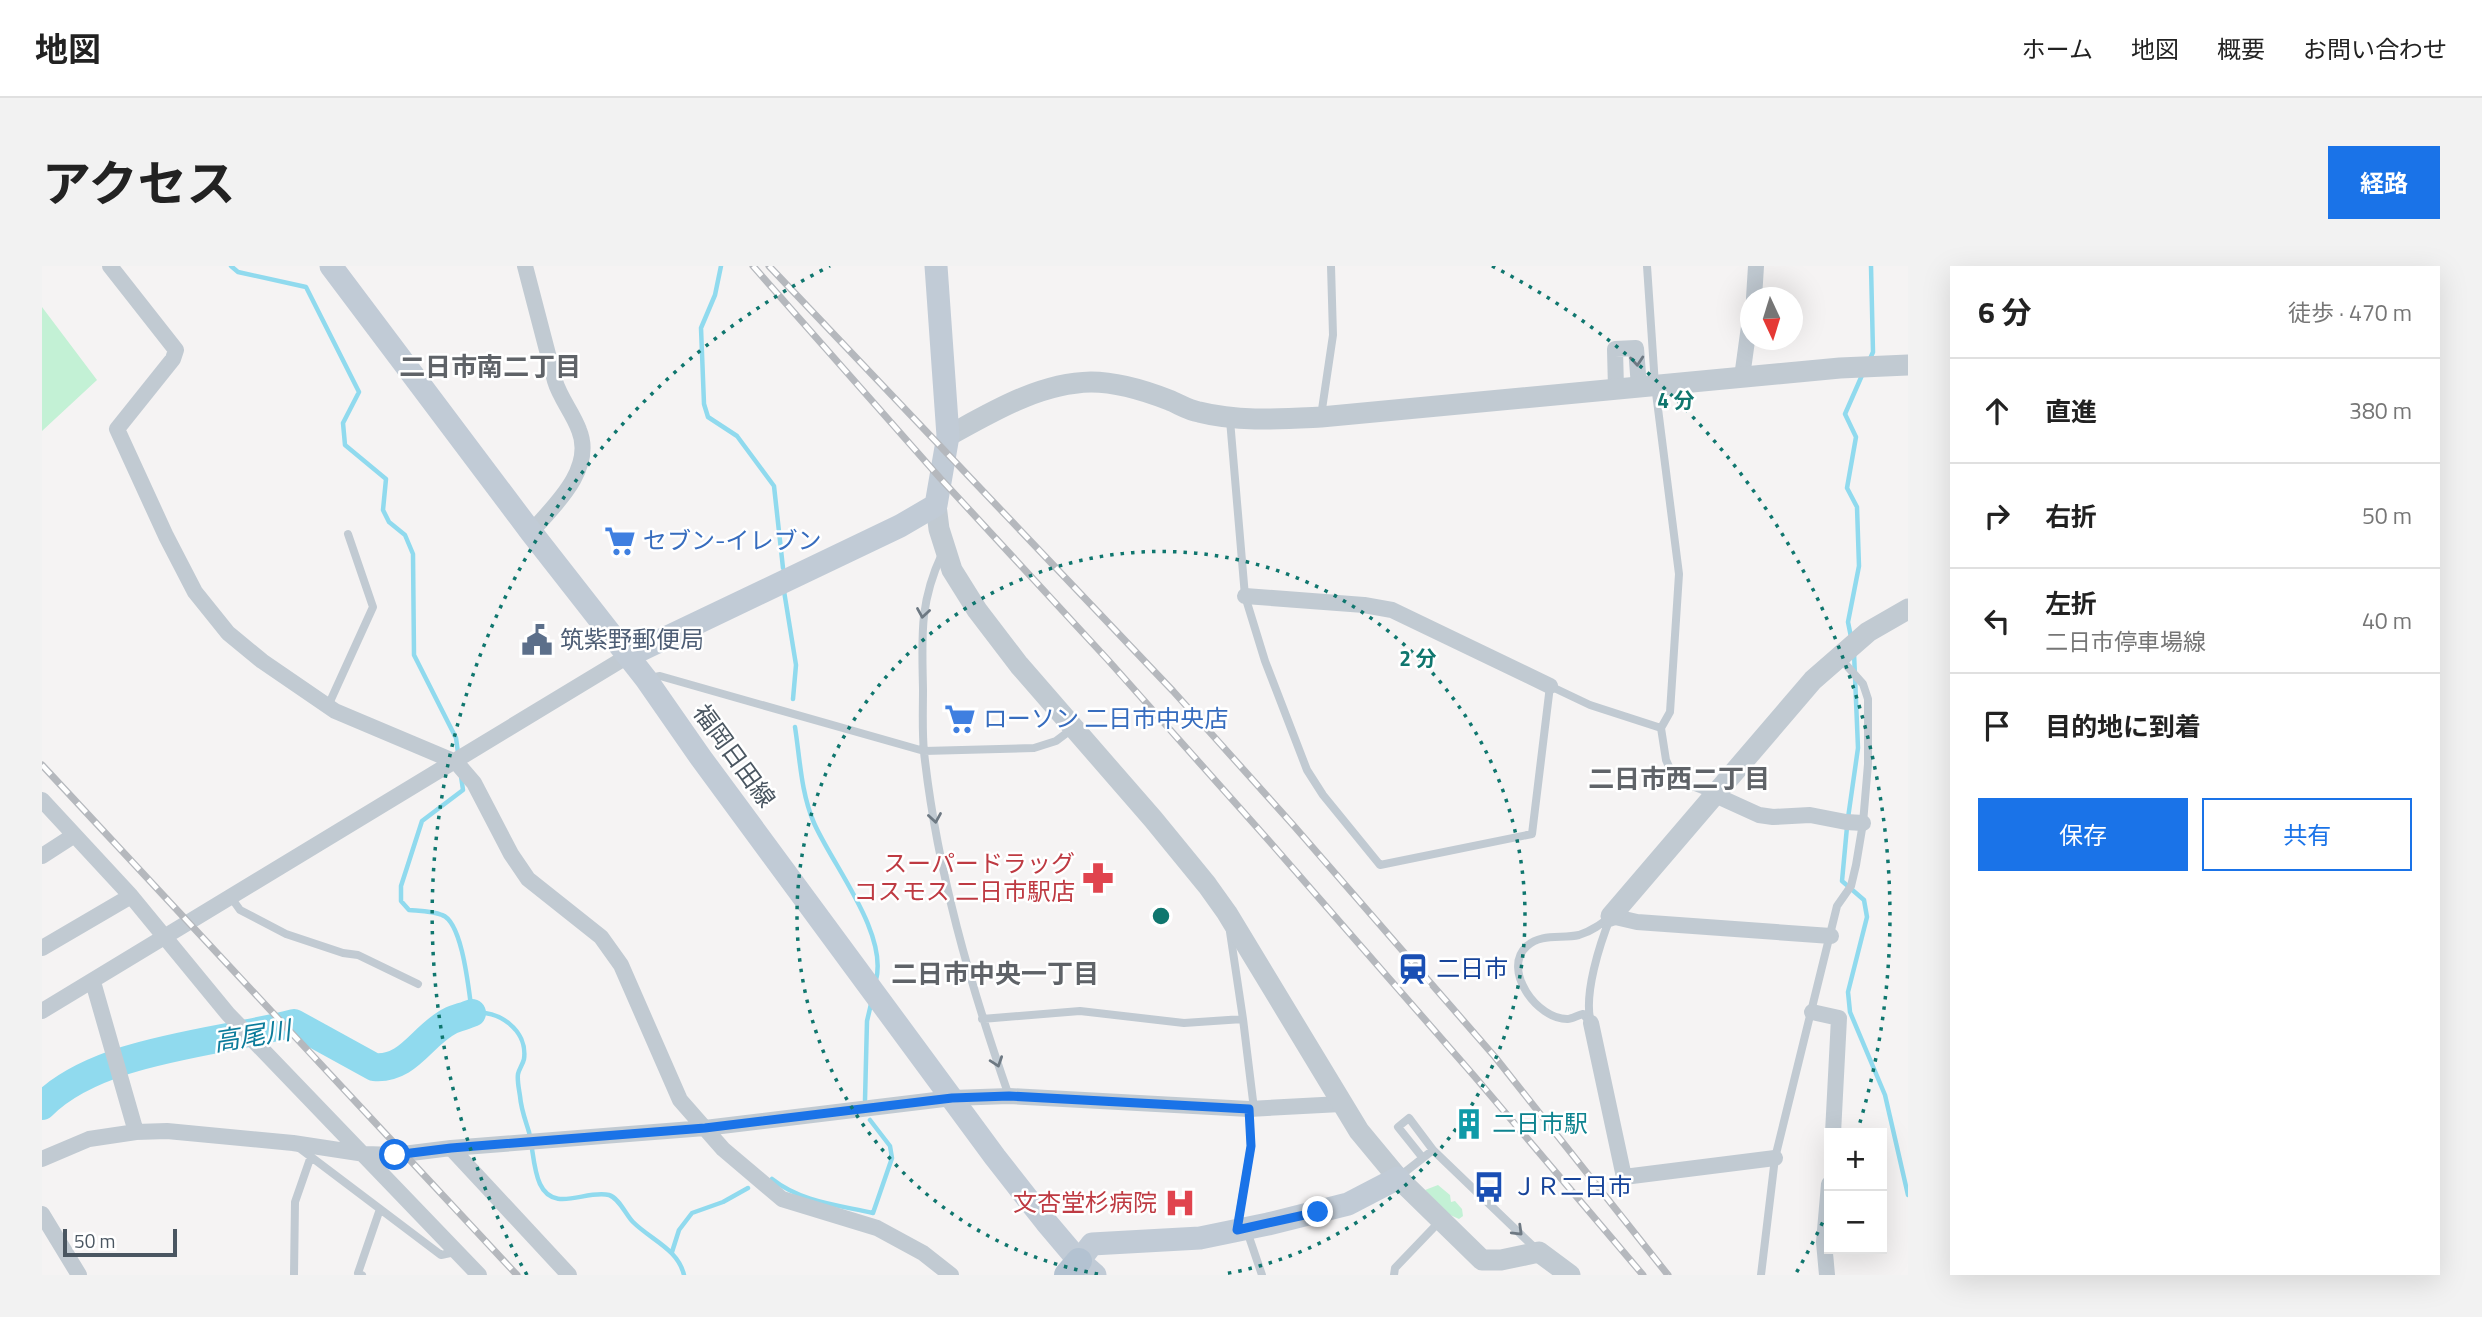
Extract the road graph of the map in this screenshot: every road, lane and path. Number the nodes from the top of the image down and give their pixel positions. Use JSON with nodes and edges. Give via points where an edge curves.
{"nodes":[{"id":1,"x":110,"y":266,"type":"edge"},
{"id":2,"x":331,"y":266,"type":"edge"},
{"id":3,"x":525,"y":266,"type":"edge"},
{"id":4,"x":936,"y":266,"type":"edge"},
{"id":5,"x":1331,"y":266,"type":"edge"},
{"id":6,"x":1647,"y":266,"type":"edge"},
{"id":7,"x":1756,"y":266,"type":"edge"},
{"id":8,"x":1755,"y":287,"type":"edge"},
{"id":9,"x":1746,"y":350,"type":"edge"},
{"id":10,"x":1908,"y":365,"type":"edge"},
{"id":11,"x":1742,"y":377,"type":"junction"},
{"id":12,"x":1647,"y":386,"type":"junction"},
{"id":13,"x":1616,"y":389,"type":"junction"},
{"id":14,"x":1321,"y":417,"type":"junction"},
{"id":15,"x":1230,"y":418,"type":"junction"},
{"id":16,"x":948,"y":436,"type":"junction"},
{"id":17,"x":936,"y":505,"type":"junction"},
{"id":18,"x":531,"y":532,"type":"junction"},
{"id":19,"x":348,"y":534,"type":"dead end"},
{"id":20,"x":944,"y":549,"type":"junction"},
{"id":21,"x":1245,"y":596,"type":"junction"},
{"id":22,"x":1908,"y":609,"type":"edge"},
{"id":23,"x":628,"y":656,"type":"junction"},
{"id":24,"x":1838,"y":656,"type":"junction"},
{"id":25,"x":646,"y":679,"type":"junction"},
{"id":26,"x":1549,"y":686,"type":"junction"},
{"id":27,"x":328,"y":706,"type":"junction"},
{"id":28,"x":1074,"y":727,"type":"junction"},
{"id":29,"x":1661,"y":728,"type":"junction"},
{"id":30,"x":924,"y":751,"type":"junction"},
{"id":31,"x":456,"y":762,"type":"junction"},
{"id":32,"x":1715,"y":795,"type":"junction"},
{"id":33,"x":42,"y":800,"type":"edge"},
{"id":34,"x":1863,"y":823,"type":"junction"},
{"id":35,"x":73,"y":836,"type":"junction"},
{"id":36,"x":42,"y":856,"type":"edge"},
{"id":37,"x":131,"y":897,"type":"junction"},
{"id":38,"x":230,"y":897,"type":"junction"},
{"id":39,"x":1227,"y":913,"type":"junction"},
{"id":40,"x":1611,"y":916,"type":"junction"},
{"id":41,"x":1831,"y":936,"type":"junction"},
{"id":42,"x":164,"y":939,"type":"junction"},
{"id":43,"x":42,"y":948,"type":"edge"},
{"id":44,"x":93,"y":982,"type":"junction"},
{"id":45,"x":418,"y":984,"type":"dead end"},
{"id":46,"x":42,"y":1011,"type":"edge"},
{"id":47,"x":1812,"y":1012,"type":"junction"},
{"id":48,"x":982,"y":1018,"type":"junction"},
{"id":49,"x":1243,"y":1018,"type":"junction"},
{"id":50,"x":1591,"y":1023,"type":"junction"},
{"id":51,"x":1009,"y":1096,"type":"junction"},
{"id":52,"x":952,"y":1098,"type":"junction"},
{"id":53,"x":1341,"y":1104,"type":"junction"},
{"id":54,"x":1251,"y":1109,"type":"junction"},
{"id":55,"x":705,"y":1128,"type":"junction"},
{"id":56,"x":1833,"y":1128,"type":"edge"},
{"id":57,"x":136,"y":1132,"type":"junction"},
{"id":58,"x":293,"y":1143,"type":"junction"},
{"id":59,"x":451,"y":1148,"type":"junction"},
{"id":60,"x":1433,"y":1150,"type":"junction"},
{"id":61,"x":365,"y":1154,"type":"junction"},
{"id":62,"x":311,"y":1156,"type":"junction"},
{"id":63,"x":1422,"y":1157,"type":"junction"},
{"id":64,"x":42,"y":1158,"type":"edge"},
{"id":65,"x":1775,"y":1158,"type":"junction"},
{"id":66,"x":1398,"y":1178,"type":"junction"},
{"id":67,"x":1828,"y":1191,"type":"edge"},
{"id":68,"x":380,"y":1209,"type":"junction"},
{"id":69,"x":42,"y":1214,"type":"edge"},
{"id":70,"x":1441,"y":1220,"type":"junction"},
{"id":71,"x":1242,"y":1229,"type":"junction"},
{"id":72,"x":456,"y":1251,"type":"junction"},
{"id":73,"x":1539,"y":1252,"type":"junction"},
{"id":74,"x":1080,"y":1270,"type":"edge"},
{"id":75,"x":79,"y":1275,"type":"edge"},
{"id":76,"x":294,"y":1275,"type":"edge"},
{"id":77,"x":362,"y":1275,"type":"edge"},
{"id":78,"x":479,"y":1275,"type":"edge"},
{"id":79,"x":569,"y":1275,"type":"edge"},
{"id":80,"x":951,"y":1275,"type":"edge"},
{"id":81,"x":1262,"y":1275,"type":"edge"},
{"id":82,"x":1394,"y":1275,"type":"edge"},
{"id":83,"x":1570,"y":1275,"type":"edge"},
{"id":84,"x":1761,"y":1275,"type":"edge"},
{"id":85,"x":1827,"y":1275,"type":"edge"}],
"edges":[{"from":1,"to":27,"type":"street","via":[[176,350],[117,429],[166,536],[195,592],[228,633]]},
{"from":2,"to":18,"type":"main road","name":"福岡日田線"},
{"from":3,"to":18,"type":"street","via":[[556,384],[580,432],[581,450],[570,488]]},
{"from":4,"to":16,"type":"main road"},
{"from":5,"to":14,"type":"lane","via":[[1333,335]]},
{"from":6,"to":12,"type":"lane"},
{"from":7,"to":8,"type":"street"},
{"from":9,"to":11,"type":"street"},
{"from":10,"to":11,"type":"street"},
{"from":11,"to":12,"type":"street"},
{"from":12,"to":13,"type":"street"},
{"from":13,"to":12,"type":"street","one_way":true,"via":[[1615,349],[1636,348]]},
{"from":12,"to":29,"type":"lane","via":[[1679,574],[1670,712]]},
{"from":13,"to":14,"type":"street"},
{"from":14,"to":15,"type":"street"},
{"from":15,"to":16,"type":"street","via":[[1196,412],[1126,387],[1093,382],[1035,393]]},
{"from":15,"to":21,"type":"lane"},
{"from":16,"to":17,"type":"main road"},
{"from":17,"to":20,"type":"street"},
{"from":17,"to":23,"type":"main road"},
{"from":18,"to":23,"type":"main road","name":"福岡日田線"},
{"from":19,"to":27,"type":"lane","via":[[373,607]]},
{"from":20,"to":28,"type":"street","via":[[960,587],[1019,665]]},
{"from":20,"to":30,"type":"lane","one_way":true,"via":[[932,575],[922,623]]},
{"from":21,"to":26,"type":"street","via":[[1392,610]]},
{"from":21,"to":26,"type":"lane","via":[[1307,770],[1380,865],[1532,834]]},
{"from":22,"to":24,"type":"street"},
{"from":23,"to":25,"type":"main road","name":"福岡日田線"},
{"from":23,"to":31,"type":"street"},
{"from":24,"to":32,"type":"street"},
{"from":24,"to":34,"type":"lane","via":[[1863,684],[1868,699]]},
{"from":25,"to":30,"type":"lane","via":[[660,676]]},
{"from":25,"to":52,"type":"main road","name":"福岡日田線"},
{"from":26,"to":29,"type":"lane"},
{"from":27,"to":31,"type":"street"},
{"from":28,"to":30,"type":"lane","via":[[1056,741],[1034,748]]},
{"from":28,"to":39,"type":"street"},
{"from":29,"to":32,"type":"lane","via":[[1666,760],[1679,781]]},
{"from":30,"to":48,"type":"lane","one_way":true,"via":[[945,884]]},
{"from":31,"to":38,"type":"street"},
{"from":31,"to":55,"type":"street","via":[[474,783],[528,879],[601,937],[621,965],[681,1100]]},
{"from":32,"to":34,"type":"street","via":[[1759,815],[1810,815]]},
{"from":32,"to":40,"type":"street"},
{"from":33,"to":35,"type":"street"},
{"from":34,"to":41,"type":"lane","via":[[1851,886],[1837,906]]},
{"from":35,"to":36,"type":"street"},
{"from":35,"to":37,"type":"street"},
{"from":37,"to":42,"type":"street"},
{"from":37,"to":43,"type":"street"},
{"from":38,"to":42,"type":"street"},
{"from":38,"to":45,"type":"lane","via":[[240,910],[286,934],[358,955]]},
{"from":39,"to":49,"type":"lane"},
{"from":39,"to":53,"type":"street"},
{"from":40,"to":41,"type":"street","via":[[1637,922]]},
{"from":40,"to":50,"type":"lane","via":[[1595,960]]},
{"from":40,"to":50,"type":"lane","via":[[1582,934],[1544,937],[1529,944],[1517,962],[1524,987],[1540,1008],[1569,1020],[1583,1014]]},
{"from":41,"to":47,"type":"lane"},
{"from":42,"to":44,"type":"street"},
{"from":42,"to":61,"type":"street","via":[[228,1014]]},
{"from":44,"to":46,"type":"street"},
{"from":44,"to":57,"type":"street"},
{"from":47,"to":56,"type":"street","via":[[1839,1018]]},
{"from":47,"to":65,"type":"lane"},
{"from":48,"to":49,"type":"lane","via":[[1080,1011],[1184,1023]]},
{"from":48,"to":51,"type":"lane","one_way":true},
{"from":49,"to":54,"type":"lane"},
{"from":50,"to":65,"type":"street","via":[[1624,1177]]},
{"from":51,"to":52,"type":"street"},
{"from":51,"to":54,"type":"street"},
{"from":52,"to":55,"type":"street"},
{"from":52,"to":74,"type":"main road","name":"福岡日田線"},
{"from":53,"to":54,"type":"street"},
{"from":53,"to":66,"type":"street"},
{"from":54,"to":71,"type":"lane"},
{"from":55,"to":59,"type":"street"},
{"from":55,"to":80,"type":"street","via":[[782,1199],[877,1228],[923,1253]]},
{"from":57,"to":58,"type":"street"},
{"from":57,"to":64,"type":"street","via":[[89,1139]]},
{"from":58,"to":61,"type":"street"},
{"from":58,"to":62,"type":"lane"},
{"from":59,"to":61,"type":"street"},
{"from":59,"to":79,"type":"street"},
{"from":60,"to":63,"type":"lane"},
{"from":60,"to":63,"type":"lane","via":[[1409,1118],[1398,1127]]},
{"from":60,"to":73,"type":"lane","one_way":true},
{"from":61,"to":72,"type":"street"},
{"from":62,"to":68,"type":"lane"},
{"from":62,"to":76,"type":"lane","via":[[295,1202]]},
{"from":63,"to":66,"type":"lane"},
{"from":65,"to":84,"type":"lane"},
{"from":66,"to":70,"type":"street"},
{"from":66,"to":71,"type":"main road","via":[[1348,1204]]},
{"from":67,"to":85,"type":"street","via":[[1824,1242]]},
{"from":68,"to":72,"type":"lane","via":[[441,1255]]},
{"from":68,"to":77,"type":"lane","via":[[358,1273]]},
{"from":69,"to":75,"type":"street"},
{"from":70,"to":73,"type":"street","via":[[1487,1265]]},
{"from":70,"to":82,"type":"lane","via":[[1395,1268]]},
{"from":71,"to":74,"type":"main road","via":[[1200,1238],[1092,1244]]},
{"from":71,"to":81,"type":"lane"},
{"from":72,"to":78,"type":"street"},
{"from":73,"to":83,"type":"street"}]}
